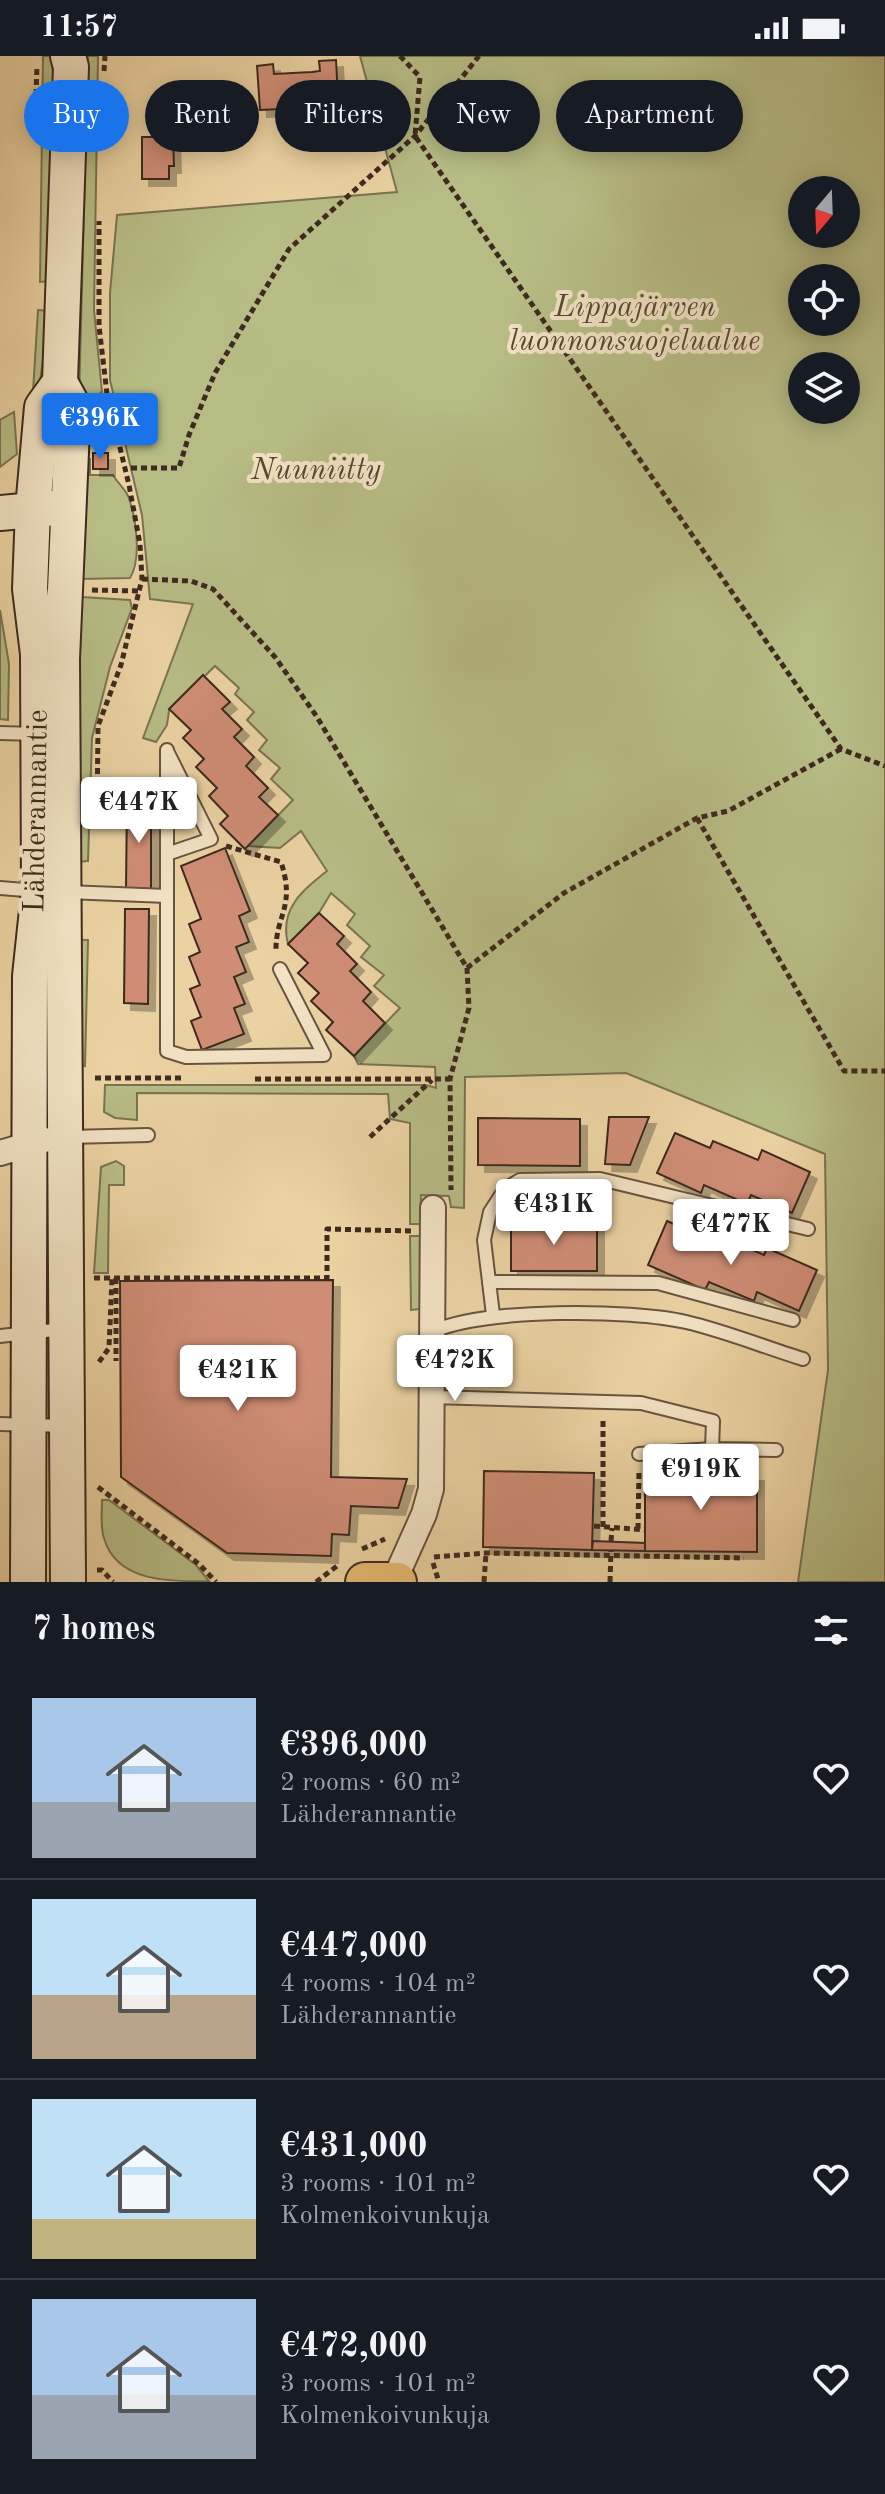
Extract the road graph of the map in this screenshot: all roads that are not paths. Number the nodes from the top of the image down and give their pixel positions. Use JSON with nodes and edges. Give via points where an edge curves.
{"nodes":[{"id":1,"x":71,"y":60,"type":"edge"},
{"id":2,"x":60,"y":382,"type":"junction"},
{"id":3,"x":68,"y":507,"type":"junction"},
{"id":4,"x":16,"y":511,"type":"edge"},
{"id":5,"x":16,"y":548,"type":"edge"},
{"id":6,"x":65,"y":552,"type":"junction"},
{"id":7,"x":0,"y":733,"type":"edge"},
{"id":8,"x":51,"y":734,"type":"junction"},
{"id":9,"x":167,"y":854,"type":"junction"},
{"id":10,"x":0,"y":888,"type":"edge"},
{"id":11,"x":52,"y":892,"type":"junction"},
{"id":12,"x":167,"y":896,"type":"junction"},
{"id":13,"x":280,"y":969,"type":"road end"},
{"id":14,"x":148,"y":1135,"type":"dead end"},
{"id":15,"x":65,"y":1137,"type":"junction"},
{"id":16,"x":14,"y":1148,"type":"edge"},
{"id":17,"x":433,"y":1208,"type":"dead end"},
{"id":18,"x":808,"y":1229,"type":"dead end"},
{"id":19,"x":489,"y":1282,"type":"junction"},
{"id":20,"x":493,"y":1315,"type":"junction"},
{"id":21,"x":793,"y":1320,"type":"dead end"},
{"id":22,"x":66,"y":1329,"type":"junction"},
{"id":23,"x":432,"y":1332,"type":"junction"},
{"id":24,"x":14,"y":1333,"type":"edge"},
{"id":25,"x":803,"y":1359,"type":"dead end"},
{"id":26,"x":432,"y":1397,"type":"junction"},
{"id":27,"x":14,"y":1425,"type":"edge"},
{"id":28,"x":67,"y":1426,"type":"junction"},
{"id":29,"x":712,"y":1449,"type":"junction"},
{"id":30,"x":776,"y":1450,"type":"dead end"},
{"id":31,"x":639,"y":1454,"type":"dead end"},
{"id":32,"x":28,"y":1582,"type":"edge"},
{"id":33,"x":68,"y":1582,"type":"edge"},
{"id":34,"x":385,"y":1582,"type":"edge"}],
"edges":[{"from":1,"to":2,"type":"main road","name":"Lähderannantie"},
{"from":2,"to":3,"type":"main road","name":"Lähderannantie","via":[[73,406]]},
{"from":2,"to":4,"type":"main road","name":"Lähderannantie","via":[[42,407]]},
{"from":3,"to":4,"type":"main road"},
{"from":3,"to":6,"type":"main road","name":"Lähderannantie"},
{"from":4,"to":5,"type":"main road","name":"Lähderannantie"},
{"from":5,"to":6,"type":"main road"},
{"from":5,"to":8,"type":"main road","name":"Lähderannantie","via":[[30,589]]},
{"from":6,"to":8,"type":"main road","name":"Lähderannantie"},
{"from":7,"to":8,"type":"lane"},
{"from":8,"to":11,"type":"main road","name":"Lähderannantie"},
{"from":9,"to":9,"type":"lane","via":[[167,750],[211,839]]},
{"from":9,"to":12,"type":"lane"},
{"from":10,"to":11,"type":"lane"},
{"from":11,"to":12,"type":"lane"},
{"from":11,"to":15,"type":"main road","name":"Lähderannantie"},
{"from":11,"to":16,"type":"main road","name":"Lähderannantie","via":[[30,976]]},
{"from":12,"to":13,"type":"lane","via":[[167,1051],[186,1057],[324,1055]]},
{"from":14,"to":15,"type":"lane"},
{"from":15,"to":16,"type":"street"},
{"from":15,"to":22,"type":"main road","name":"Lähderannantie"},
{"from":16,"to":24,"type":"main road","name":"Lähderannantie"},
{"from":17,"to":23,"type":"street"},
{"from":18,"to":19,"type":"lane","via":[[613,1181],[520,1180],[505,1189],[490,1212],[484,1240]]},
{"from":19,"to":20,"type":"lane"},
{"from":19,"to":21,"type":"lane","via":[[658,1283]]},
{"from":20,"to":23,"type":"lane"},
{"from":20,"to":25,"type":"lane","via":[[684,1322]]},
{"from":22,"to":24,"type":"lane"},
{"from":22,"to":28,"type":"main road","name":"Lähderannantie"},
{"from":23,"to":26,"type":"street"},
{"from":24,"to":27,"type":"main road","name":"Lähderannantie"},
{"from":26,"to":29,"type":"lane","via":[[641,1403],[713,1421]]},
{"from":26,"to":34,"type":"street","via":[[429,1500]]},
{"from":27,"to":28,"type":"lane"},
{"from":27,"to":32,"type":"main road","name":"Lähderannantie"},
{"from":28,"to":33,"type":"main road","name":"Lähderannantie"},
{"from":29,"to":30,"type":"lane"},
{"from":29,"to":31,"type":"lane"}]}
